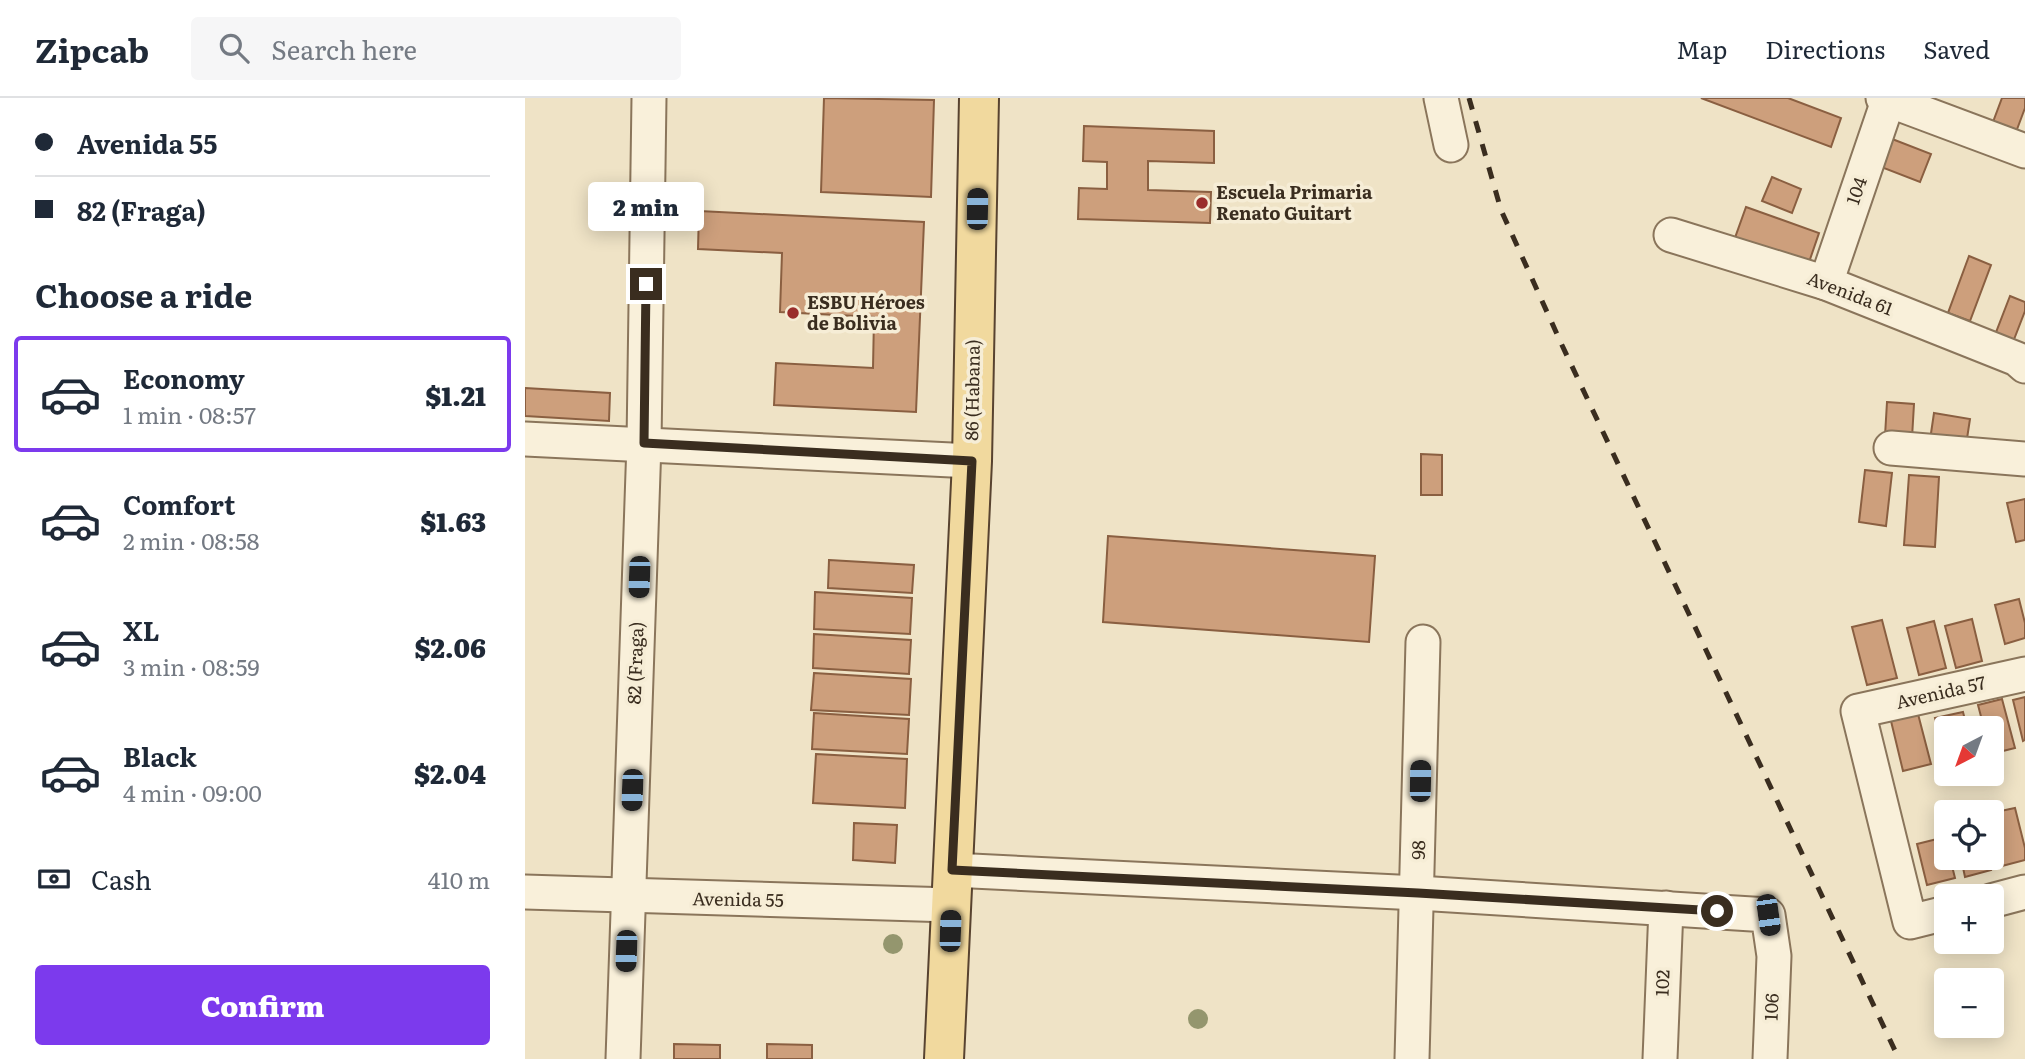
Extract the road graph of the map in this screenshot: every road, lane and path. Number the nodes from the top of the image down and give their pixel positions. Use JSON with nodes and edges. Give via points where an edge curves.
{"nodes":[{"id":1,"x":649,"y":98,"type":"edge"},
{"id":2,"x":979,"y":98,"type":"edge"},
{"id":3,"x":1441,"y":98,"type":"edge"},
{"id":4,"x":1887,"y":99,"type":"edge"},
{"id":5,"x":1451,"y":145,"type":"dead end"},
{"id":6,"x":2025,"y":150,"type":"edge"},
{"id":7,"x":1671,"y":235,"type":"dead end"},
{"id":8,"x":1826,"y":283,"type":"junction"},
{"id":9,"x":2025,"y":366,"type":"edge"},
{"id":10,"x":525,"y":439,"type":"edge"},
{"id":11,"x":644,"y":443,"type":"junction"},
{"id":12,"x":1891,"y":448,"type":"dead end"},
{"id":13,"x":2025,"y":460,"type":"edge"},
{"id":14,"x":972,"y":461,"type":"junction"},
{"id":15,"x":1423,"y":642,"type":"dead end"},
{"id":16,"x":2025,"y":674,"type":"edge"},
{"id":17,"x":951,"y":887,"type":"junction"},
{"id":18,"x":525,"y":892,"type":"edge"},
{"id":19,"x":2025,"y":892,"type":"edge"},
{"id":20,"x":1418,"y":893,"type":"junction"},
{"id":21,"x":628,"y":897,"type":"junction"},
{"id":22,"x":2004,"y":898,"type":"edge"},
{"id":23,"x":1666,"y":908,"type":"junction"},
{"id":24,"x":1934,"y":916,"type":"edge"},
{"id":25,"x":1774,"y":956,"type":"joint"},
{"id":26,"x":623,"y":1059,"type":"edge"},
{"id":27,"x":944,"y":1059,"type":"edge"},
{"id":28,"x":1412,"y":1059,"type":"edge"},
{"id":29,"x":1660,"y":1059,"type":"edge"},
{"id":30,"x":1770,"y":1059,"type":"edge"}],
"edges":[{"from":1,"to":11,"type":"street","name":"82 (Fraga)"},
{"from":2,"to":14,"type":"main road","name":"86 (Habana)"},
{"from":3,"to":5,"type":"street"},
{"from":4,"to":6,"type":"street"},
{"from":4,"to":8,"type":"street","name":"104"},
{"from":7,"to":8,"type":"street","name":"Avenida 61"},
{"from":8,"to":9,"type":"street","name":"Avenida 61"},
{"from":10,"to":11,"type":"street"},
{"from":11,"to":14,"type":"street"},
{"from":11,"to":21,"type":"street","name":"82 (Fraga)"},
{"from":12,"to":13,"type":"street"},
{"from":14,"to":17,"type":"main road","name":"86 (Habana)"},
{"from":15,"to":20,"type":"street","name":"98"},
{"from":16,"to":24,"type":"street","name":"Avenida 57","via":[[1858,711],[1910,922]]},
{"from":17,"to":20,"type":"street","name":"Avenida 55"},
{"from":17,"to":21,"type":"street","name":"Avenida 55"},
{"from":17,"to":27,"type":"main road","name":"86 (Habana)"},
{"from":18,"to":21,"type":"street","name":"Avenida 55"},
{"from":19,"to":22,"type":"street"},
{"from":20,"to":23,"type":"street","name":"Avenida 55"},
{"from":20,"to":28,"type":"street","name":"98"},
{"from":21,"to":26,"type":"street","name":"82 (Fraga)"},
{"from":23,"to":25,"type":"street","name":"Avenida 55","via":[[1768,915]]},
{"from":23,"to":29,"type":"street","name":"102"},
{"from":25,"to":30,"type":"street","name":"106"}]}
